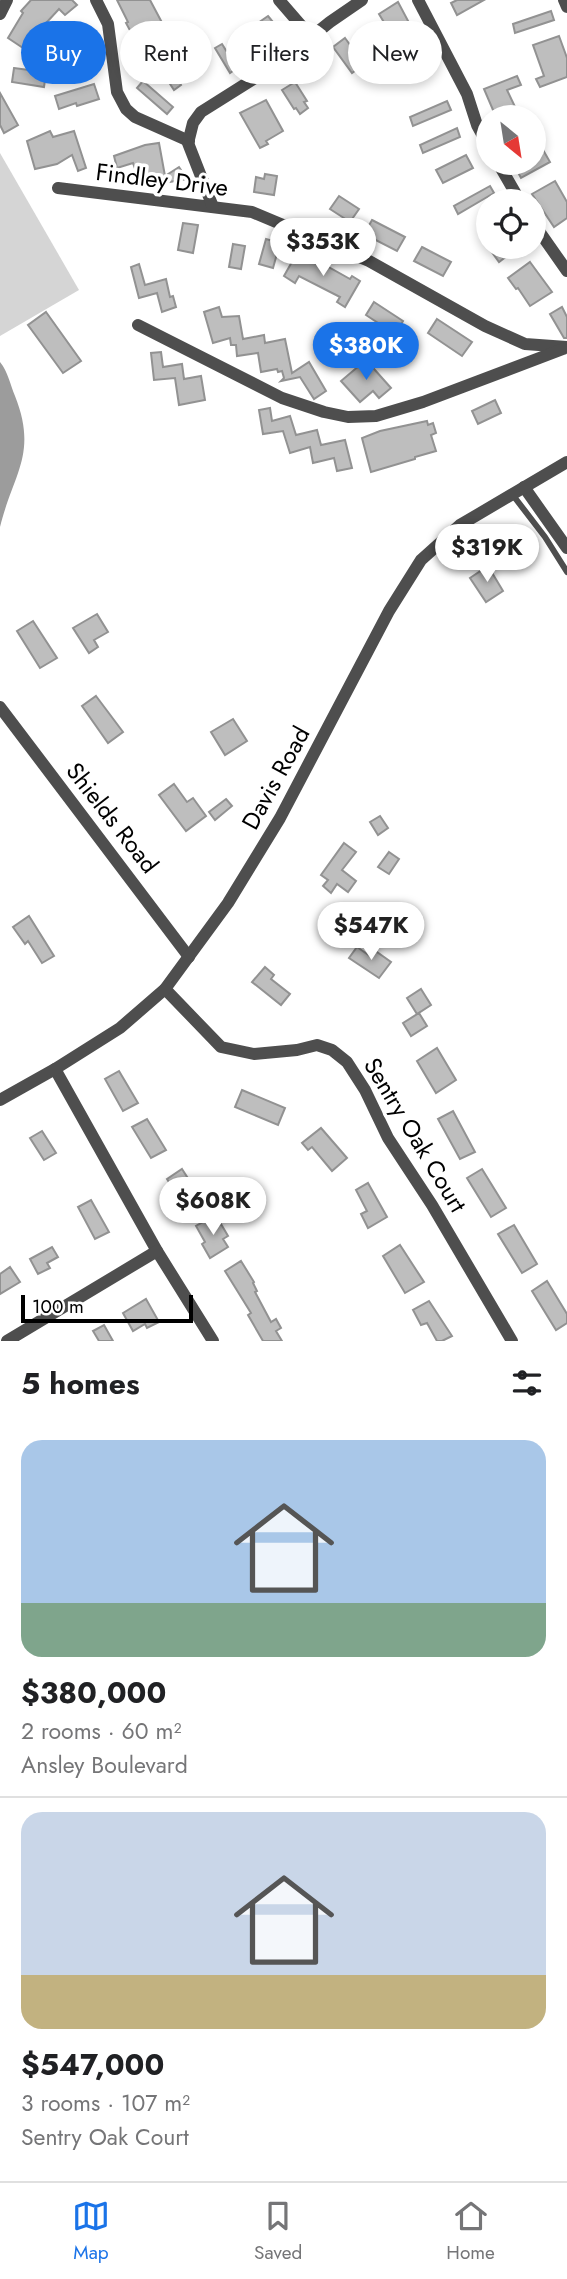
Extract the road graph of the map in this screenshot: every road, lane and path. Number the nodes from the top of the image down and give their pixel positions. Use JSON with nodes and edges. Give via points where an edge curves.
{"nodes":[{"id":1,"x":7,"y":0,"type":"edge"},
{"id":2,"x":96,"y":0,"type":"edge"},
{"id":3,"x":279,"y":0,"type":"edge"},
{"id":4,"x":362,"y":0,"type":"edge"},
{"id":5,"x":418,"y":0,"type":"edge"},
{"id":6,"x":564,"y":0,"type":"edge"},
{"id":7,"x":567,"y":6,"type":"edge"},
{"id":8,"x":0,"y":14,"type":"edge"},
{"id":9,"x":297,"y":21,"type":"edge"},
{"id":10,"x":333,"y":21,"type":"edge"},
{"id":11,"x":246,"y":84,"type":"edge"},
{"id":12,"x":476,"y":122,"type":"edge"},
{"id":13,"x":189,"y":141,"type":"junction"},
{"id":14,"x":58,"y":188,"type":"dead end"},
{"id":15,"x":214,"y":207,"type":"junction"},
{"id":16,"x":546,"y":241,"type":"edge"},
{"id":17,"x":567,"y":271,"type":"edge"},
{"id":18,"x":138,"y":325,"type":"dead end"},
{"id":19,"x":567,"y":348,"type":"edge"},
{"id":20,"x":567,"y":462,"type":"edge"},
{"id":21,"x":524,"y":487,"type":"junction"},
{"id":22,"x":512,"y":494,"type":"junction"},
{"id":23,"x":567,"y":548,"type":"edge"},
{"id":24,"x":567,"y":572,"type":"edge"},
{"id":25,"x":0,"y":707,"type":"edge"},
{"id":26,"x":189,"y":957,"type":"junction"},
{"id":27,"x":165,"y":989,"type":"junction"},
{"id":28,"x":55,"y":1069,"type":"junction"},
{"id":29,"x":0,"y":1100,"type":"edge"},
{"id":30,"x":157,"y":1251,"type":"junction"},
{"id":31,"x":7,"y":1341,"type":"edge"},
{"id":32,"x":212,"y":1341,"type":"edge"},
{"id":33,"x":512,"y":1341,"type":"edge"}],
"edges":[{"from":1,"to":8,"type":"street"},
{"from":2,"to":13,"type":"street","via":[[108,24],[120,100],[135,117]]},
{"from":3,"to":9,"type":"street"},
{"from":4,"to":10,"type":"street"},
{"from":5,"to":12,"type":"street","via":[[467,94]]},
{"from":6,"to":7,"type":"street"},
{"from":11,"to":13,"type":"street","via":[[201,112]]},
{"from":13,"to":15,"type":"street"},
{"from":14,"to":15,"type":"street","name":"Findley Drive"},
{"from":15,"to":19,"type":"street","name":"Findley Drive","via":[[252,212],[369,261],[525,344]]},
{"from":16,"to":17,"type":"street"},
{"from":18,"to":19,"type":"street","via":[[282,398],[348,417],[376,416],[422,402]]},
{"from":20,"to":21,"type":"street","name":"Davis Road"},
{"from":21,"to":22,"type":"street","name":"Davis Road"},
{"from":21,"to":23,"type":"street"},
{"from":22,"to":24,"type":"lane"},
{"from":22,"to":26,"type":"street","name":"Davis Road","via":[[460,525],[421,560],[388,611],[279,818]]},
{"from":25,"to":26,"type":"street","name":"Shields Road"},
{"from":26,"to":27,"type":"street","name":"Davis Road"},
{"from":27,"to":28,"type":"street","name":"Davis Road","via":[[120,1028]]},
{"from":27,"to":33,"type":"street","name":"Sentry Oak Court","via":[[221,1046],[254,1054],[317,1045],[347,1062]]},
{"from":28,"to":29,"type":"street","name":"Davis Road"},
{"from":28,"to":30,"type":"street"},
{"from":30,"to":31,"type":"street"},
{"from":30,"to":32,"type":"street"}]}
